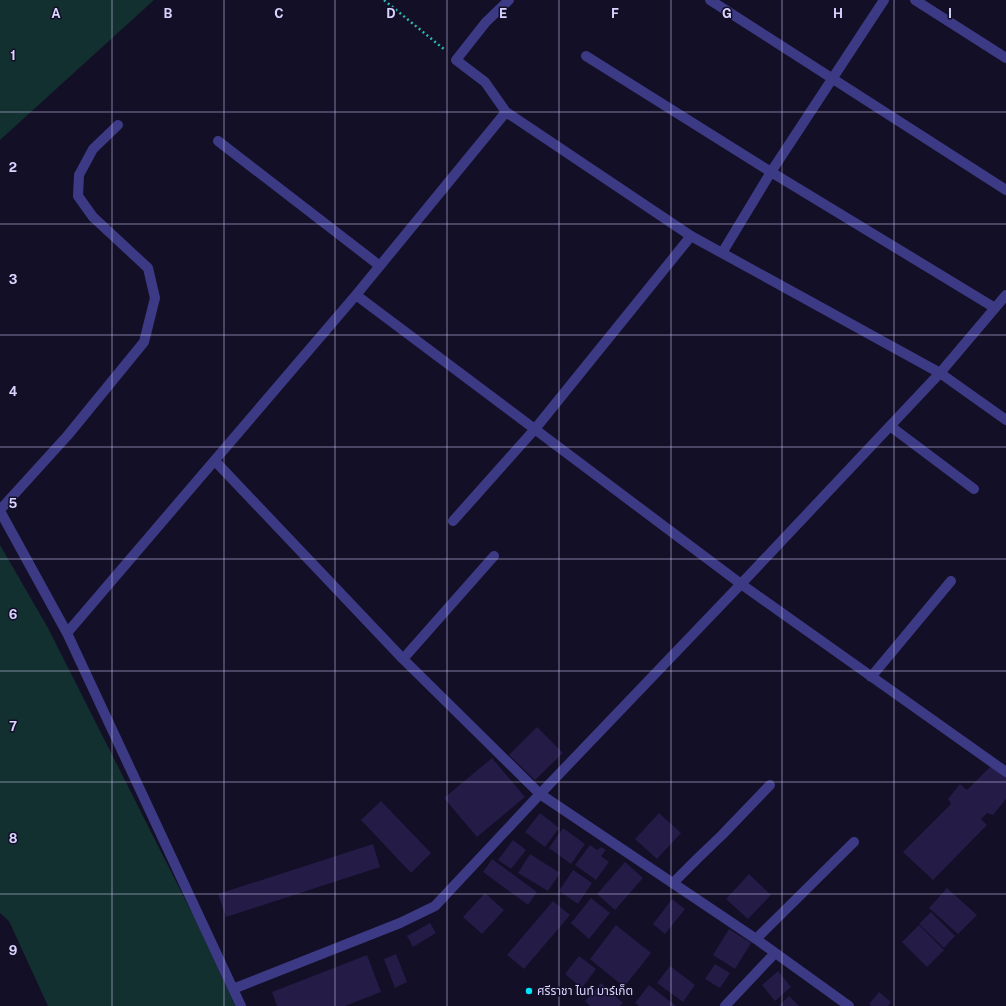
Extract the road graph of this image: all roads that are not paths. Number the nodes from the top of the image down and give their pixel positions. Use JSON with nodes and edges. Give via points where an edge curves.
{"nodes":[{"id":1,"x":509,"y":0,"type":"edge"},
{"id":2,"x":710,"y":0,"type":"edge"},
{"id":3,"x":884,"y":0,"type":"edge"},
{"id":4,"x":915,"y":0,"type":"edge"},
{"id":5,"x":586,"y":56,"type":"dead end"},
{"id":6,"x":1006,"y":58,"type":"edge"},
{"id":7,"x":832,"y":78,"type":"junction"},
{"id":8,"x":506,"y":112,"type":"junction"},
{"id":9,"x":118,"y":125,"type":"dead end"},
{"id":10,"x":218,"y":141,"type":"dead end"},
{"id":11,"x":771,"y":172,"type":"junction"},
{"id":12,"x":1006,"y":190,"type":"edge"},
{"id":13,"x":691,"y":236,"type":"junction"},
{"id":14,"x":722,"y":253,"type":"junction"},
{"id":15,"x":380,"y":266,"type":"junction"},
{"id":16,"x":356,"y":295,"type":"junction"},
{"id":17,"x":1006,"y":295,"type":"edge"},
{"id":18,"x":995,"y":308,"type":"junction"},
{"id":19,"x":940,"y":373,"type":"junction"},
{"id":20,"x":1006,"y":420,"type":"edge"},
{"id":21,"x":890,"y":426,"type":"junction"},
{"id":22,"x":535,"y":429,"type":"junction"},
{"id":23,"x":215,"y":461,"type":"junction"},
{"id":24,"x":974,"y":489,"type":"dead end"},
{"id":25,"x":0,"y":511,"type":"edge"},
{"id":26,"x":453,"y":521,"type":"dead end"},
{"id":27,"x":494,"y":556,"type":"dead end"},
{"id":28,"x":952,"y":581,"type":"dead end"},
{"id":29,"x":741,"y":584,"type":"junction"},
{"id":30,"x":67,"y":633,"type":"junction"},
{"id":31,"x":403,"y":659,"type":"junction"},
{"id":32,"x":871,"y":677,"type":"junction"},
{"id":33,"x":1006,"y":772,"type":"edge"},
{"id":34,"x":770,"y":785,"type":"dead end"},
{"id":35,"x":540,"y":794,"type":"junction"},
{"id":36,"x":854,"y":842,"type":"dead end"},
{"id":37,"x":673,"y":883,"type":"junction"},
{"id":38,"x":756,"y":939,"type":"junction"},
{"id":39,"x":776,"y":953,"type":"junction"},
{"id":40,"x":233,"y":989,"type":"junction"},
{"id":41,"x":241,"y":1006,"type":"edge"},
{"id":42,"x":725,"y":1006,"type":"edge"},
{"id":43,"x":849,"y":1006,"type":"edge"}],
"edges":[{"from":1,"to":8,"type":"street","via":[[486,22],[456,60],[485,82]]},
{"from":2,"to":7,"type":"street"},
{"from":3,"to":7,"type":"street"},
{"from":4,"to":6,"type":"street"},
{"from":5,"to":11,"type":"street"},
{"from":7,"to":11,"type":"street"},
{"from":7,"to":12,"type":"street"},
{"from":8,"to":13,"type":"street"},
{"from":8,"to":15,"type":"street"},
{"from":9,"to":25,"type":"street","via":[[93,149],[79,175],[78,196],[93,216],[148,268],[155,298],[144,342],[68,435]]},
{"from":10,"to":15,"type":"street"},
{"from":11,"to":14,"type":"street"},
{"from":11,"to":18,"type":"street"},
{"from":13,"to":14,"type":"street"},
{"from":13,"to":22,"type":"street"},
{"from":14,"to":19,"type":"street"},
{"from":15,"to":16,"type":"street"},
{"from":16,"to":22,"type":"street"},
{"from":16,"to":23,"type":"street"},
{"from":17,"to":18,"type":"street"},
{"from":18,"to":19,"type":"street"},
{"from":19,"to":20,"type":"street"},
{"from":19,"to":21,"type":"street"},
{"from":21,"to":24,"type":"street"},
{"from":21,"to":29,"type":"street"},
{"from":22,"to":26,"type":"street"},
{"from":22,"to":29,"type":"street"},
{"from":23,"to":30,"type":"street"},
{"from":23,"to":31,"type":"street"},
{"from":25,"to":30,"type":"street"},
{"from":27,"to":31,"type":"street"},
{"from":28,"to":32,"type":"street"},
{"from":29,"to":32,"type":"street"},
{"from":29,"to":35,"type":"street"},
{"from":30,"to":40,"type":"street"},
{"from":31,"to":35,"type":"street"},
{"from":32,"to":33,"type":"street"},
{"from":34,"to":37,"type":"street"},
{"from":35,"to":37,"type":"street"},
{"from":35,"to":40,"type":"street","via":[[435,906]]},
{"from":36,"to":38,"type":"street"},
{"from":37,"to":38,"type":"street"},
{"from":38,"to":39,"type":"street"},
{"from":39,"to":42,"type":"street"},
{"from":39,"to":43,"type":"street"},
{"from":40,"to":41,"type":"street"}]}
